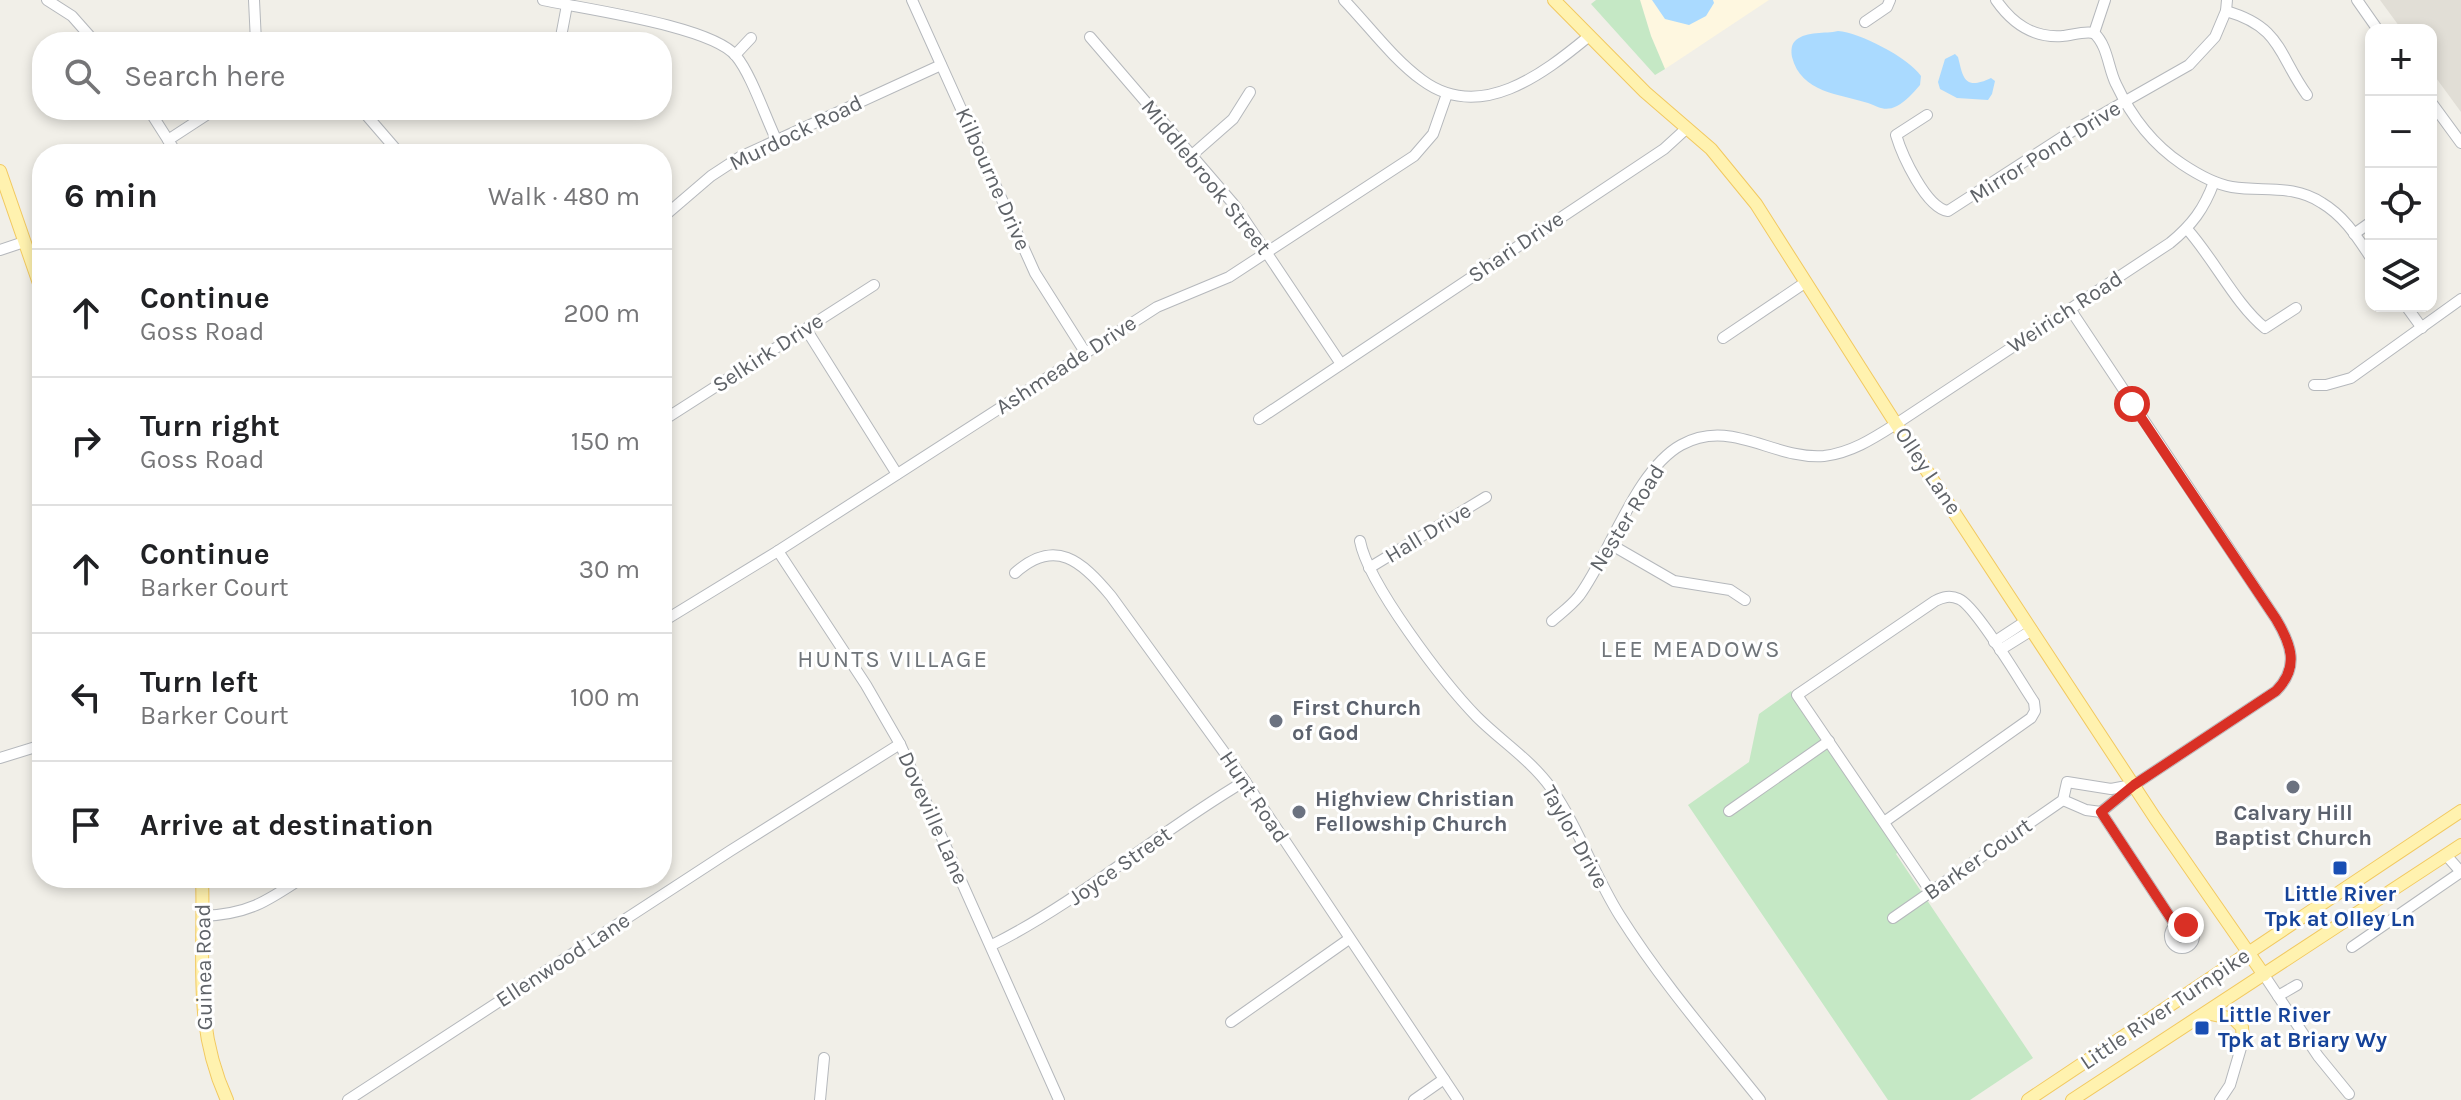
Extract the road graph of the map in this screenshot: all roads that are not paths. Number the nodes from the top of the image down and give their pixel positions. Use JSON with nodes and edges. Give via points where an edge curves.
{"nodes":[{"id":1,"x":47,"y":0,"type":"edge"},
{"id":2,"x":254,"y":0,"type":"edge"},
{"id":3,"x":543,"y":0,"type":"edge"},
{"id":4,"x":912,"y":0,"type":"edge"},
{"id":5,"x":1344,"y":0,"type":"edge"},
{"id":6,"x":1554,"y":0,"type":"edge"},
{"id":7,"x":1890,"y":0,"type":"edge"},
{"id":8,"x":1996,"y":0,"type":"edge"},
{"id":9,"x":2105,"y":0,"type":"edge"},
{"id":10,"x":2357,"y":0,"type":"edge"},
{"id":11,"x":567,"y":5,"type":"junction"},
{"id":12,"x":2226,"y":6,"type":"edge"},
{"id":13,"x":1865,"y":22,"type":"dead end"},
{"id":14,"x":2374,"y":24,"type":"edge"},
{"id":15,"x":86,"y":32,"type":"edge"},
{"id":16,"x":256,"y":32,"type":"edge"},
{"id":17,"x":562,"y":32,"type":"edge"},
{"id":18,"x":2094,"y":33,"type":"junction"},
{"id":19,"x":1090,"y":37,"type":"dead end"},
{"id":20,"x":1588,"y":37,"type":"junction"},
{"id":21,"x":751,"y":38,"type":"dead end"},
{"id":22,"x":735,"y":55,"type":"junction"},
{"id":23,"x":941,"y":65,"type":"junction"},
{"id":24,"x":1250,"y":92,"type":"dead end"},
{"id":25,"x":1447,"y":94,"type":"junction"},
{"id":26,"x":2307,"y":95,"type":"dead end"},
{"id":27,"x":2125,"y":101,"type":"junction"},
{"id":28,"x":2437,"y":110,"type":"edge"},
{"id":29,"x":1927,"y":115,"type":"dead end"},
{"id":30,"x":155,"y":120,"type":"edge"},
{"id":31,"x":199,"y":120,"type":"edge"},
{"id":32,"x":371,"y":120,"type":"edge"},
{"id":33,"x":1687,"y":128,"type":"junction"},
{"id":34,"x":776,"y":139,"type":"junction"},
{"id":35,"x":168,"y":140,"type":"junction"},
{"id":36,"x":2461,"y":143,"type":"edge"},
{"id":37,"x":171,"y":144,"type":"edge"},
{"id":38,"x":391,"y":144,"type":"edge"},
{"id":39,"x":1192,"y":155,"type":"junction"},
{"id":40,"x":0,"y":171,"type":"edge"},
{"id":41,"x":2214,"y":182,"type":"junction"},
{"id":42,"x":672,"y":210,"type":"edge"},
{"id":43,"x":2365,"y":226,"type":"edge"},
{"id":44,"x":2187,"y":229,"type":"junction"},
{"id":45,"x":2354,"y":234,"type":"junction"},
{"id":46,"x":24,"y":242,"type":"junction"},
{"id":47,"x":0,"y":250,"type":"edge"},
{"id":48,"x":2365,"y":250,"type":"edge"},
{"id":49,"x":1268,"y":253,"type":"junction"},
{"id":50,"x":32,"y":264,"type":"edge"},
{"id":51,"x":1806,"y":282,"type":"junction"},
{"id":52,"x":874,"y":285,"type":"dead end"},
{"id":53,"x":2461,"y":299,"type":"edge"},
{"id":54,"x":2296,"y":308,"type":"dead end"},
{"id":55,"x":2070,"y":309,"type":"junction"},
{"id":56,"x":2410,"y":312,"type":"edge"},
{"id":57,"x":2422,"y":328,"type":"junction"},
{"id":58,"x":806,"y":329,"type":"junction"},
{"id":59,"x":1723,"y":338,"type":"dead end"},
{"id":60,"x":1085,"y":352,"type":"junction"},
{"id":61,"x":1341,"y":364,"type":"junction"},
{"id":62,"x":2314,"y":385,"type":"dead end"},
{"id":63,"x":672,"y":415,"type":"edge"},
{"id":64,"x":1259,"y":419,"type":"dead end"},
{"id":65,"x":1896,"y":424,"type":"junction"},
{"id":66,"x":897,"y":474,"type":"junction"},
{"id":67,"x":1486,"y":497,"type":"dead end"},
{"id":68,"x":1360,"y":541,"type":"dead end"},
{"id":69,"x":1610,"y":544,"type":"junction"},
{"id":70,"x":778,"y":551,"type":"junction"},
{"id":71,"x":1369,"y":568,"type":"junction"},
{"id":72,"x":1015,"y":573,"type":"dead end"},
{"id":73,"x":1745,"y":600,"type":"dead end"},
{"id":74,"x":672,"y":616,"type":"edge"},
{"id":75,"x":1552,"y":621,"type":"dead end"},
{"id":76,"x":2029,"y":625,"type":"junction"},
{"id":77,"x":1997,"y":646,"type":"junction"},
{"id":78,"x":1829,"y":741,"type":"junction"},
{"id":79,"x":900,"y":744,"type":"junction"},
{"id":80,"x":32,"y":748,"type":"edge"},
{"id":81,"x":0,"y":758,"type":"edge"},
{"id":82,"x":1245,"y":781,"type":"junction"},
{"id":83,"x":2134,"y":785,"type":"junction"},
{"id":84,"x":2063,"y":800,"type":"junction"},
{"id":85,"x":1729,"y":811,"type":"dead end"},
{"id":86,"x":2461,"y":811,"type":"edge"},
{"id":87,"x":2101,"y":812,"type":"junction"},
{"id":88,"x":1884,"y":822,"type":"junction"},
{"id":89,"x":2461,"y":845,"type":"edge"},
{"id":90,"x":2446,"y":855,"type":"junction"},
{"id":91,"x":2461,"y":872,"type":"edge"},
{"id":92,"x":202,"y":888,"type":"edge"},
{"id":93,"x":286,"y":888,"type":"edge"},
{"id":94,"x":1931,"y":892,"type":"junction"},
{"id":95,"x":203,"y":916,"type":"junction"},
{"id":96,"x":1893,"y":918,"type":"dead end"},
{"id":97,"x":2176,"y":926,"type":"dead end"},
{"id":98,"x":1349,"y":939,"type":"junction"},
{"id":99,"x":992,"y":945,"type":"junction"},
{"id":100,"x":2352,"y":947,"type":"dead end"},
{"id":101,"x":2248,"y":954,"type":"junction"},
{"id":102,"x":2264,"y":975,"type":"junction"},
{"id":103,"x":2297,"y":985,"type":"dead end"},
{"id":104,"x":2278,"y":996,"type":"junction"},
{"id":105,"x":2206,"y":1013,"type":"junction"},
{"id":106,"x":1231,"y":1022,"type":"dead end"},
{"id":107,"x":2243,"y":1041,"type":"joint"},
{"id":108,"x":824,"y":1058,"type":"dead end"},
{"id":109,"x":1444,"y":1079,"type":"junction"},
{"id":110,"x":2349,"y":1094,"type":"dead end"},
{"id":111,"x":227,"y":1100,"type":"edge"},
{"id":112,"x":348,"y":1100,"type":"edge"},
{"id":113,"x":820,"y":1100,"type":"edge"},
{"id":114,"x":1059,"y":1100,"type":"edge"},
{"id":115,"x":1414,"y":1100,"type":"edge"},
{"id":116,"x":1458,"y":1100,"type":"edge"},
{"id":117,"x":1760,"y":1100,"type":"edge"},
{"id":118,"x":2028,"y":1100,"type":"edge"},
{"id":119,"x":2072,"y":1100,"type":"edge"},
{"id":120,"x":2220,"y":1100,"type":"edge"}],
"edges":[{"from":1,"to":15,"type":"street"},
{"from":2,"to":16,"type":"street"},
{"from":3,"to":11,"type":"street"},
{"from":4,"to":23,"type":"street","name":"Kilbourne Drive"},
{"from":5,"to":25,"type":"street","via":[[1414,73]]},
{"from":6,"to":20,"type":"main road","name":"Olley Lane"},
{"from":7,"to":13,"type":"street"},
{"from":8,"to":18,"type":"street","via":[[2029,31],[2056,36]]},
{"from":9,"to":18,"type":"street"},
{"from":10,"to":14,"type":"street"},
{"from":11,"to":17,"type":"street"},
{"from":11,"to":22,"type":"street","via":[[689,31]]},
{"from":12,"to":26,"type":"street","via":[[2269,33]]},
{"from":12,"to":27,"type":"street","name":"Mirror Pond Drive","via":[[2215,37],[2197,59]]},
{"from":18,"to":27,"type":"street"},
{"from":19,"to":39,"type":"street","name":"Middlebrook Street"},
{"from":20,"to":25,"type":"street","via":[[1509,90],[1484,97]]},
{"from":20,"to":33,"type":"main road","name":"Olley Lane"},
{"from":21,"to":22,"type":"street"},
{"from":22,"to":34,"type":"street"},
{"from":23,"to":34,"type":"street","name":"Murdock Road"},
{"from":23,"to":60,"type":"street","name":"Kilbourne Drive","via":[[1035,273]]},
{"from":24,"to":39,"type":"street","via":[[1233,119]]},
{"from":25,"to":49,"type":"street","name":"Ashmeade Drive","via":[[1433,134],[1419,151]]},
{"from":27,"to":29,"type":"street","name":"Mirror Pond Drive","via":[[1945,211],[1937,208],[1905,161],[1896,135]]},
{"from":27,"to":41,"type":"street","via":[[2158,145]]},
{"from":28,"to":36,"type":"street"},
{"from":30,"to":35,"type":"street"},
{"from":31,"to":35,"type":"street"},
{"from":32,"to":38,"type":"street"},
{"from":33,"to":51,"type":"main road","name":"Olley Lane","via":[[1734,174]]},
{"from":33,"to":61,"type":"street","name":"Shari Drive","via":[[1664,149]]},
{"from":34,"to":42,"type":"street","name":"Murdock Road","via":[[724,166]]},
{"from":35,"to":37,"type":"street"},
{"from":39,"to":49,"type":"street","name":"Middlebrook Street"},
{"from":40,"to":46,"type":"main road"},
{"from":41,"to":44,"type":"street","name":"Weirich Road","via":[[2206,204]]},
{"from":41,"to":45,"type":"street","via":[[2304,193],[2338,215]]},
{"from":43,"to":45,"type":"street"},
{"from":44,"to":54,"type":"street","via":[[2265,328]]},
{"from":44,"to":55,"type":"street","name":"Weirich Road"},
{"from":45,"to":48,"type":"street"},
{"from":46,"to":47,"type":"street"},
{"from":46,"to":50,"type":"main road"},
{"from":49,"to":60,"type":"street","name":"Ashmeade Drive","via":[[1217,283],[1157,307]]},
{"from":49,"to":61,"type":"street","name":"Middlebrook Street"},
{"from":51,"to":59,"type":"street"},
{"from":51,"to":65,"type":"main road","name":"Olley Lane"},
{"from":52,"to":58,"type":"street","name":"Selkirk Drive"},
{"from":53,"to":57,"type":"street"},
{"from":55,"to":65,"type":"street","name":"Weirich Road"},
{"from":55,"to":83,"type":"street","via":[[2291,649],[2287,678],[2276,691]]},
{"from":56,"to":57,"type":"street"},
{"from":57,"to":62,"type":"street","via":[[2351,378]]},
{"from":58,"to":63,"type":"street","name":"Selkirk Drive"},
{"from":58,"to":66,"type":"street"},
{"from":60,"to":66,"type":"street","name":"Ashmeade Drive"},
{"from":61,"to":64,"type":"street","name":"Shari Drive"},
{"from":65,"to":69,"type":"street","name":"Nester Road","via":[[1852,449],[1823,456],[1789,453],[1730,435],[1687,442],[1654,469]]},
{"from":65,"to":76,"type":"main road","name":"Olley Lane"},
{"from":66,"to":70,"type":"street","name":"Ashmeade Drive"},
{"from":67,"to":71,"type":"street","name":"Hall Drive"},
{"from":68,"to":71,"type":"street","name":"Taylor Drive"},
{"from":69,"to":73,"type":"street","via":[[1674,581],[1730,590]]},
{"from":69,"to":75,"type":"street","name":"Nester Road","via":[[1580,595]]},
{"from":70,"to":74,"type":"street","name":"Ashmeade Drive"},
{"from":70,"to":79,"type":"street","name":"Doveville Lane"},
{"from":71,"to":117,"type":"street","name":"Taylor Drive","via":[[1452,688],[1552,789],[1636,941]]},
{"from":72,"to":82,"type":"street","name":"Hunt Road","via":[[1029,560],[1048,555],[1088,570]]},
{"from":76,"to":77,"type":"street"},
{"from":76,"to":83,"type":"main road","name":"Olley Lane"},
{"from":77,"to":78,"type":"street","via":[[1960,599],[1945,596],[1935,601],[1797,695]]},
{"from":77,"to":88,"type":"street","via":[[2034,702],[2031,718]]},
{"from":78,"to":85,"type":"street"},
{"from":78,"to":88,"type":"street"},
{"from":79,"to":99,"type":"street","name":"Doveville Lane"},
{"from":79,"to":112,"type":"street","name":"Ellenwood Lane"},
{"from":80,"to":81,"type":"street"},
{"from":82,"to":98,"type":"street","name":"Hunt Road"},
{"from":82,"to":99,"type":"street","name":"Joyce Street","via":[[1083,892]]},
{"from":83,"to":84,"type":"street","name":"Barker Court","via":[[2111,789],[2067,782]]},
{"from":83,"to":87,"type":"street"},
{"from":83,"to":101,"type":"main road","name":"Olley Lane"},
{"from":84,"to":87,"type":"street"},
{"from":84,"to":94,"type":"street","name":"Barker Court"},
{"from":86,"to":101,"type":"main road","name":"Little River Turnpike"},
{"from":87,"to":97,"type":"street"},
{"from":88,"to":94,"type":"street"},
{"from":89,"to":90,"type":"main road","name":"Little River Turnpike"},
{"from":90,"to":91,"type":"street"},
{"from":90,"to":102,"type":"main road","name":"Little River Turnpike"},
{"from":91,"to":100,"type":"street"},
{"from":92,"to":95,"type":"main road","name":"Guinea Road"},
{"from":93,"to":95,"type":"street","via":[[241,912]]},
{"from":94,"to":96,"type":"street","name":"Barker Court"},
{"from":95,"to":111,"type":"main road","name":"Guinea Road","via":[[203,1019],[211,1061]]},
{"from":98,"to":106,"type":"street"},
{"from":98,"to":109,"type":"street","name":"Hunt Road"},
{"from":99,"to":114,"type":"street","name":"Doveville Lane"},
{"from":101,"to":102,"type":"main road","name":"Olley Lane"},
{"from":101,"to":118,"type":"main road","name":"Little River Turnpike"},
{"from":102,"to":104,"type":"street"},
{"from":102,"to":105,"type":"main road","name":"Little River Turnpike"},
{"from":103,"to":104,"type":"street"},
{"from":104,"to":110,"type":"street"},
{"from":105,"to":107,"type":"main road","via":[[2234,1019],[2242,1027]]},
{"from":105,"to":119,"type":"main road","name":"Little River Turnpike"},
{"from":107,"to":120,"type":"street"},
{"from":108,"to":113,"type":"street"},
{"from":109,"to":115,"type":"street"},
{"from":109,"to":116,"type":"street","name":"Hunt Road"}]}
